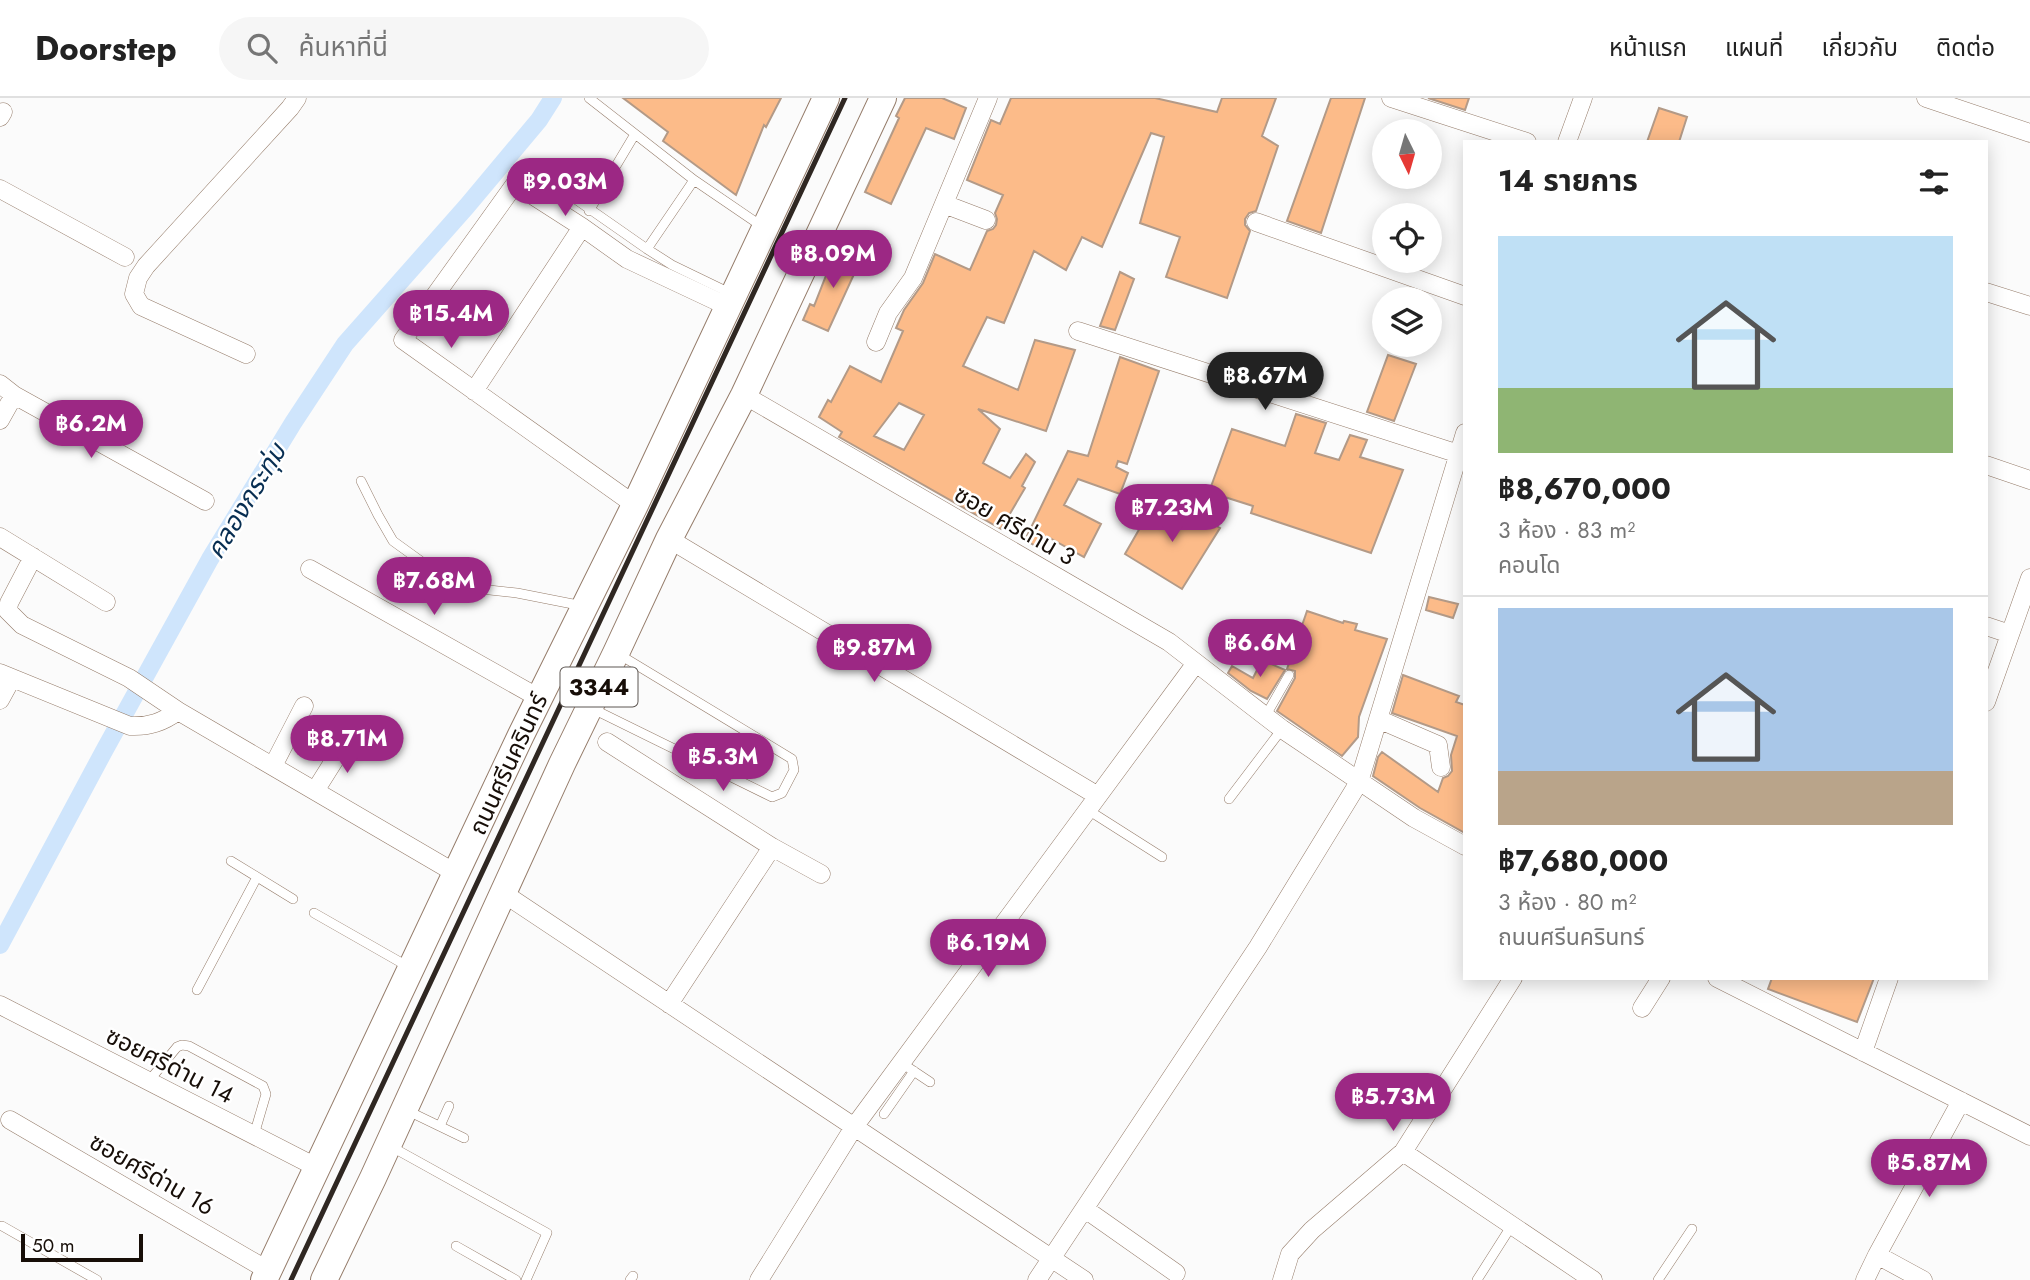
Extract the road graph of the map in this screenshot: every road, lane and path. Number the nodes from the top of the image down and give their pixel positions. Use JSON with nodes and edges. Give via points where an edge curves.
{"nodes":[{"id":1,"x":297,"y":98,"type":"edge"},
{"id":2,"x":589,"y":98,"type":"edge"},
{"id":3,"x":826,"y":98,"type":"edge"},
{"id":4,"x":883,"y":98,"type":"edge"},
{"id":5,"x":988,"y":98,"type":"edge"},
{"id":6,"x":1391,"y":98,"type":"edge"},
{"id":7,"x":1583,"y":98,"type":"edge"},
{"id":8,"x":1926,"y":98,"type":"edge"},
{"id":9,"x":2030,"y":133,"type":"edge"},
{"id":10,"x":635,"y":134,"type":"junction"},
{"id":11,"x":1521,"y":140,"type":"edge"},
{"id":12,"x":1568,"y":140,"type":"edge"},
{"id":13,"x":694,"y":180,"type":"junction"},
{"id":14,"x":551,"y":182,"type":"dead end"},
{"id":15,"x":0,"y":189,"type":"edge"},
{"id":16,"x":944,"y":204,"type":"junction"},
{"id":17,"x":589,"y":211,"type":"junction"},
{"id":18,"x":986,"y":220,"type":"dead end"},
{"id":19,"x":1256,"y":222,"type":"dead end"},
{"id":20,"x":582,"y":227,"type":"junction"},
{"id":21,"x":765,"y":228,"type":"junction"},
{"id":22,"x":647,"y":249,"type":"junction"},
{"id":23,"x":125,"y":257,"type":"dead end"},
{"id":24,"x":1988,"y":293,"type":"edge"},
{"id":25,"x":1463,"y":295,"type":"edge"},
{"id":26,"x":730,"y":300,"type":"junction"},
{"id":27,"x":2030,"y":306,"type":"edge"},
{"id":28,"x":1078,"y":331,"type":"dead end"},
{"id":29,"x":876,"y":342,"type":"dead end"},
{"id":30,"x":246,"y":354,"type":"dead end"},
{"id":31,"x":7,"y":389,"type":"edge"},
{"id":32,"x":474,"y":391,"type":"junction"},
{"id":33,"x":744,"y":395,"type":"junction"},
{"id":34,"x":0,"y":420,"type":"edge"},
{"id":35,"x":1461,"y":455,"type":"edge"},
{"id":36,"x":1988,"y":467,"type":"edge"},
{"id":37,"x":2030,"y":480,"type":"edge"},
{"id":38,"x":361,"y":481,"type":"dead end"},
{"id":39,"x":205,"y":501,"type":"dead end"},
{"id":40,"x":632,"y":510,"type":"junction"},
{"id":41,"x":0,"y":537,"type":"edge"},
{"id":42,"x":669,"y":539,"type":"junction"},
{"id":43,"x":33,"y":557,"type":"junction"},
{"id":44,"x":310,"y":569,"type":"dead end"},
{"id":45,"x":2030,"y":578,"type":"edge"},
{"id":46,"x":106,"y":602,"type":"dead end"},
{"id":47,"x":585,"y":606,"type":"junction"},
{"id":48,"x":1988,"y":627,"type":"edge"},
{"id":49,"x":2010,"y":634,"type":"junction"},
{"id":50,"x":616,"y":653,"type":"junction"},
{"id":51,"x":1196,"y":663,"type":"junction"},
{"id":52,"x":6,"y":675,"type":"edge"},
{"id":53,"x":1289,"y":675,"type":"dead end"},
{"id":54,"x":1988,"y":696,"type":"edge"},
{"id":55,"x":540,"y":698,"type":"junction"},
{"id":56,"x":0,"y":700,"type":"edge"},
{"id":57,"x":304,"y":706,"type":"dead end"},
{"id":58,"x":589,"y":707,"type":"junction"},
{"id":59,"x":178,"y":711,"type":"junction"},
{"id":60,"x":1265,"y":717,"type":"junction"},
{"id":61,"x":1378,"y":719,"type":"junction"},
{"id":62,"x":1282,"y":730,"type":"junction"},
{"id":63,"x":346,"y":740,"type":"dead end"},
{"id":64,"x":607,"y":742,"type":"dead end"},
{"id":65,"x":273,"y":766,"type":"junction"},
{"id":66,"x":1441,"y":767,"type":"dead end"},
{"id":67,"x":1359,"y":782,"type":"junction"},
{"id":68,"x":315,"y":791,"type":"junction"},
{"id":69,"x":1229,"y":800,"type":"dead end"},
{"id":70,"x":1093,"y":803,"type":"junction"},
{"id":71,"x":1463,"y":845,"type":"edge"},
{"id":72,"x":772,"y":847,"type":"junction"},
{"id":73,"x":1162,"y":857,"type":"dead end"},
{"id":74,"x":231,"y":861,"type":"dead end"},
{"id":75,"x":457,"y":874,"type":"junction"},
{"id":76,"x":821,"y":874,"type":"dead end"},
{"id":77,"x":257,"y":877,"type":"junction"},
{"id":78,"x":503,"y":893,"type":"junction"},
{"id":79,"x":293,"y":899,"type":"dead end"},
{"id":80,"x":314,"y":912,"type":"dead end"},
{"id":81,"x":412,"y":968,"type":"junction"},
{"id":82,"x":1512,"y":980,"type":"edge"},
{"id":83,"x":1660,"y":980,"type":"edge"},
{"id":84,"x":1721,"y":980,"type":"edge"},
{"id":85,"x":1888,"y":980,"type":"edge"},
{"id":86,"x":197,"y":990,"type":"dead end"},
{"id":87,"x":669,"y":1004,"type":"junction"},
{"id":88,"x":0,"y":1005,"type":"edge"},
{"id":89,"x":1642,"y":1008,"type":"dead end"},
{"id":90,"x":1863,"y":1052,"type":"junction"},
{"id":91,"x":908,"y":1067,"type":"junction"},
{"id":92,"x":148,"y":1082,"type":"junction"},
{"id":93,"x":930,"y":1082,"type":"dead end"},
{"id":94,"x":1961,"y":1101,"type":"junction"},
{"id":95,"x":449,"y":1106,"type":"dead end"},
{"id":96,"x":405,"y":1110,"type":"junction"},
{"id":97,"x":884,"y":1114,"type":"dead end"},
{"id":98,"x":10,"y":1120,"type":"dead end"},
{"id":99,"x":440,"y":1126,"type":"junction"},
{"id":100,"x":855,"y":1127,"type":"junction"},
{"id":101,"x":254,"y":1135,"type":"junction"},
{"id":102,"x":2030,"y":1136,"type":"edge"},
{"id":103,"x":464,"y":1138,"type":"dead end"},
{"id":104,"x":388,"y":1145,"type":"junction"},
{"id":105,"x":1403,"y":1152,"type":"junction"},
{"id":106,"x":318,"y":1168,"type":"junction"},
{"id":107,"x":1085,"y":1209,"type":"junction"},
{"id":108,"x":1512,"y":1225,"type":"junction"},
{"id":109,"x":2,"y":1226,"type":"dead end"},
{"id":110,"x":1692,"y":1229,"type":"dead end"},
{"id":111,"x":456,"y":1246,"type":"dead end"},
{"id":112,"x":1877,"y":1255,"type":"junction"},
{"id":113,"x":1051,"y":1259,"type":"junction"},
{"id":114,"x":1176,"y":1273,"type":"dead end"},
{"id":115,"x":267,"y":1275,"type":"edge"},
{"id":116,"x":97,"y":1280,"type":"edge"},
{"id":117,"x":324,"y":1280,"type":"edge"},
{"id":118,"x":516,"y":1280,"type":"edge"},
{"id":119,"x":526,"y":1280,"type":"edge"},
{"id":120,"x":759,"y":1280,"type":"edge"},
{"id":121,"x":1037,"y":1280,"type":"edge"},
{"id":122,"x":1084,"y":1280,"type":"edge"},
{"id":123,"x":1282,"y":1280,"type":"edge"},
{"id":124,"x":1477,"y":1280,"type":"edge"},
{"id":125,"x":1593,"y":1280,"type":"edge"},
{"id":126,"x":1658,"y":1280,"type":"edge"},
{"id":127,"x":1865,"y":1280,"type":"edge"},
{"id":128,"x":1923,"y":1280,"type":"edge"}],
"edges":[{"from":1,"to":30,"type":"street","via":[[146,266],[134,294],[141,306]]},
{"from":2,"to":10,"type":"lane"},
{"from":3,"to":21,"type":"main road","name":"ถนนศรีนครินทร์","number":"3344"},
{"from":4,"to":33,"type":"main road","name":"ถนนศรีนครินทร์","number":"3344"},
{"from":5,"to":16,"type":"street"},
{"from":6,"to":11,"type":"street"},
{"from":7,"to":12,"type":"street"},
{"from":8,"to":9,"type":"street"},
{"from":10,"to":13,"type":"lane"},
{"from":10,"to":17,"type":"lane"},
{"from":13,"to":21,"type":"lane"},
{"from":13,"to":22,"type":"lane"},
{"from":14,"to":17,"type":"lane"},
{"from":15,"to":23,"type":"street"},
{"from":16,"to":18,"type":"street"},
{"from":16,"to":29,"type":"street","via":[[913,278],[888,313]]},
{"from":17,"to":22,"type":"lane"},
{"from":19,"to":25,"type":"street"},
{"from":20,"to":26,"type":"street","via":[[627,259]]},
{"from":20,"to":32,"type":"street"},
{"from":20,"to":32,"type":"street","via":[[515,184],[404,340]]},
{"from":21,"to":26,"type":"main road","name":"ถนนศรีนครินทร์","number":"3344"},
{"from":22,"to":26,"type":"lane"},
{"from":24,"to":27,"type":"street"},
{"from":26,"to":40,"type":"main road","name":"ถนนศรีนครินทร์","number":"3344"},
{"from":28,"to":35,"type":"street"},
{"from":31,"to":34,"type":"street"},
{"from":31,"to":39,"type":"street"},
{"from":32,"to":40,"type":"street"},
{"from":33,"to":42,"type":"main road","name":"ถนนศรีนครินทร์","number":"3344"},
{"from":33,"to":51,"type":"street","name":"ซอย ศรีด่าน 3","via":[[1169,642]]},
{"from":35,"to":61,"type":"street"},
{"from":36,"to":37,"type":"street"},
{"from":38,"to":47,"type":"lane","via":[[393,541],[440,575],[462,587]]},
{"from":40,"to":42,"type":"main road"},
{"from":40,"to":47,"type":"main road","name":"ถนนศรีนครินทร์","number":"3344"},
{"from":41,"to":43,"type":"street"},
{"from":42,"to":50,"type":"main road","name":"ถนนศรีนครินทร์","number":"3344"},
{"from":42,"to":70,"type":"street"},
{"from":43,"to":46,"type":"street"},
{"from":43,"to":59,"type":"street","via":[[8,611],[22,625],[130,678]]},
{"from":44,"to":55,"type":"street"},
{"from":45,"to":49,"type":"street"},
{"from":47,"to":55,"type":"main road","name":"ถนนศรีนครินทร์","number":"3344"},
{"from":48,"to":49,"type":"street"},
{"from":49,"to":54,"type":"street"},
{"from":50,"to":58,"type":"main road","name":"ถนนศรีนครินทร์","number":"3344"},
{"from":50,"to":58,"type":"lane","via":[[792,759],[794,770],[782,793],[772,797]]},
{"from":51,"to":60,"type":"street","name":"ซอย ศรีด่าน 3"},
{"from":51,"to":70,"type":"street"},
{"from":52,"to":56,"type":"street"},
{"from":52,"to":59,"type":"street","via":[[130,726],[154,724]]},
{"from":53,"to":60,"type":"lane"},
{"from":55,"to":75,"type":"main road","name":"ถนนศรีนครินทร์","number":"3344"},
{"from":57,"to":65,"type":"street"},
{"from":58,"to":78,"type":"main road","name":"ถนนศรีนครินทร์","number":"3344"},
{"from":59,"to":65,"type":"street"},
{"from":60,"to":62,"type":"street","name":"ซอย ศรีด่าน 3"},
{"from":61,"to":66,"type":"street","via":[[1438,745]]},
{"from":61,"to":67,"type":"street"},
{"from":62,"to":67,"type":"street","name":"ซอย ศรีด่าน 3"},
{"from":62,"to":69,"type":"lane"},
{"from":63,"to":68,"type":"street"},
{"from":64,"to":72,"type":"street"},
{"from":65,"to":68,"type":"street"},
{"from":67,"to":71,"type":"street","name":"ซอย ศรีด่าน 3"},
{"from":67,"to":107,"type":"street","via":[[1258,947]]},
{"from":68,"to":75,"type":"street"},
{"from":70,"to":73,"type":"lane"},
{"from":70,"to":91,"type":"street"},
{"from":72,"to":76,"type":"street"},
{"from":72,"to":87,"type":"street"},
{"from":74,"to":77,"type":"lane"},
{"from":75,"to":81,"type":"main road","name":"ถนนศรีนครินทร์","number":"3344"},
{"from":77,"to":79,"type":"lane"},
{"from":77,"to":86,"type":"lane"},
{"from":78,"to":87,"type":"street"},
{"from":78,"to":96,"type":"main road","name":"ถนนศรีนครินทร์","number":"3344"},
{"from":80,"to":81,"type":"lane"},
{"from":81,"to":106,"type":"main road","name":"ถนนศรีนครินทร์","number":"3344"},
{"from":82,"to":105,"type":"street"},
{"from":83,"to":89,"type":"street"},
{"from":84,"to":90,"type":"street"},
{"from":85,"to":90,"type":"street"},
{"from":87,"to":100,"type":"street"},
{"from":88,"to":92,"type":"street","name":"ซอยศรีด่าน 14"},
{"from":90,"to":94,"type":"street"},
{"from":91,"to":93,"type":"lane"},
{"from":91,"to":97,"type":"lane"},
{"from":91,"to":100,"type":"street"},
{"from":92,"to":101,"type":"street","name":"ซอยศรีด่าน 14"},
{"from":92,"to":101,"type":"lane","via":[[177,1047],[189,1046],[263,1086],[266,1094]]},
{"from":94,"to":102,"type":"street"},
{"from":94,"to":112,"type":"street"},
{"from":95,"to":99,"type":"lane"},
{"from":96,"to":99,"type":"lane"},
{"from":96,"to":104,"type":"main road","name":"ถนนศรีนครินทร์","number":"3344"},
{"from":98,"to":115,"type":"street","name":"ซอยศรีด่าน 16"},
{"from":99,"to":103,"type":"lane"},
{"from":100,"to":113,"type":"street"},
{"from":100,"to":120,"type":"street"},
{"from":101,"to":106,"type":"street","name":"ซอยศรีด่าน 14"},
{"from":104,"to":117,"type":"main road","name":"ถนนศรีนครินทร์","number":"3344"},
{"from":104,"to":119,"type":"lane","via":[[547,1233]]},
{"from":105,"to":108,"type":"street"},
{"from":105,"to":123,"type":"street","via":[[1312,1230],[1290,1254]]},
{"from":106,"to":115,"type":"main road","name":"ถนนศรีนครินทร์","number":"3344"},
{"from":107,"to":113,"type":"street"},
{"from":107,"to":114,"type":"street"},
{"from":108,"to":124,"type":"lane"},
{"from":108,"to":125,"type":"street"},
{"from":109,"to":116,"type":"lane"},
{"from":110,"to":126,"type":"lane"},
{"from":111,"to":118,"type":"lane"},
{"from":112,"to":127,"type":"street"},
{"from":112,"to":128,"type":"street"},
{"from":113,"to":121,"type":"street"},
{"from":113,"to":122,"type":"street"}]}
